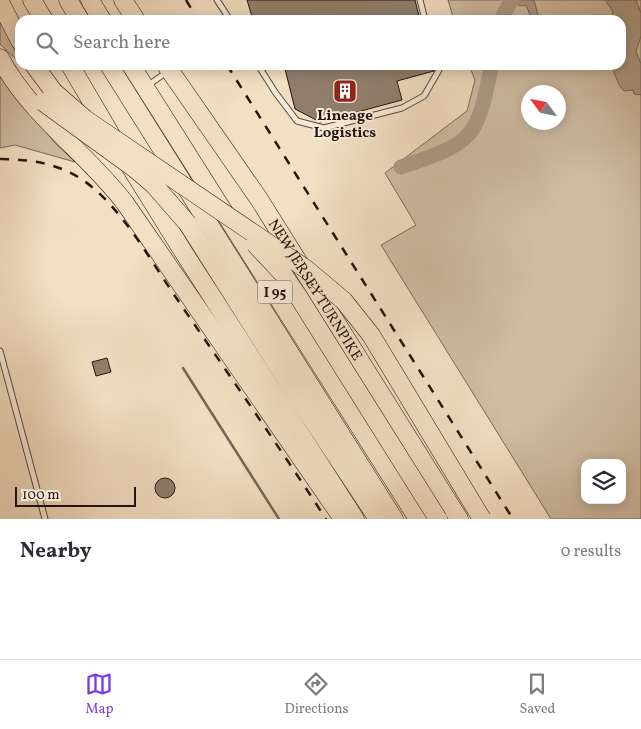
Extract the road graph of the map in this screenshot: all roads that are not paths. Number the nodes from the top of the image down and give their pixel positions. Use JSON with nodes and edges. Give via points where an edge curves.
{"nodes":[{"id":1,"x":32,"y":0,"type":"edge"},
{"id":2,"x":68,"y":0,"type":"edge"},
{"id":3,"x":90,"y":0,"type":"edge"},
{"id":4,"x":122,"y":0,"type":"edge"},
{"id":5,"x":217,"y":0,"type":"edge"},
{"id":6,"x":420,"y":0,"type":"edge"},
{"id":7,"x":0,"y":2,"type":"edge"},
{"id":8,"x":41,"y":15,"type":"edge"},
{"id":9,"x":77,"y":15,"type":"edge"},
{"id":10,"x":99,"y":15,"type":"edge"},
{"id":11,"x":132,"y":15,"type":"edge"},
{"id":12,"x":227,"y":15,"type":"edge"},
{"id":13,"x":424,"y":15,"type":"edge"},
{"id":14,"x":15,"y":31,"type":"edge"},
{"id":15,"x":0,"y":52,"type":"edge"},
{"id":16,"x":0,"y":58,"type":"edge"},
{"id":17,"x":15,"y":66,"type":"edge"},
{"id":18,"x":20,"y":70,"type":"edge"},
{"id":19,"x":36,"y":70,"type":"edge"},
{"id":20,"x":73,"y":70,"type":"edge"},
{"id":21,"x":112,"y":70,"type":"edge"},
{"id":22,"x":133,"y":70,"type":"edge"},
{"id":23,"x":165,"y":70,"type":"edge"},
{"id":24,"x":169,"y":70,"type":"edge"},
{"id":25,"x":261,"y":70,"type":"edge"},
{"id":26,"x":439,"y":70,"type":"edge"},
{"id":27,"x":144,"y":87,"type":"junction"},
{"id":28,"x":49,"y":97,"type":"junction"},
{"id":29,"x":201,"y":198,"type":"junction"},
{"id":30,"x":0,"y":351,"type":"edge"},
{"id":31,"x":43,"y":519,"type":"edge"},
{"id":32,"x":343,"y":519,"type":"edge"},
{"id":33,"x":355,"y":519,"type":"edge"},
{"id":34,"x":378,"y":519,"type":"edge"},
{"id":35,"x":394,"y":519,"type":"edge"},
{"id":36,"x":418,"y":519,"type":"edge"},
{"id":37,"x":438,"y":519,"type":"edge"},
{"id":38,"x":459,"y":519,"type":"edge"},
{"id":39,"x":482,"y":519,"type":"edge"}],
"edges":[{"from":1,"to":8,"type":"highway"},
{"from":2,"to":9,"type":"highway"},
{"from":3,"to":10,"type":"highway"},
{"from":4,"to":11,"type":"highway"},
{"from":5,"to":12,"type":"lane"},
{"from":6,"to":13,"type":"lane"},
{"from":7,"to":14,"type":"highway"},
{"from":15,"to":17,"type":"highway"},
{"from":16,"to":32,"type":"highway","via":[[20,91],[102,174],[125,203]]},
{"from":18,"to":28,"type":"highway"},
{"from":19,"to":28,"type":"highway"},
{"from":20,"to":33,"type":"highway","via":[[184,253]]},
{"from":21,"to":35,"type":"highway","number":"I 95"},
{"from":22,"to":27,"type":"highway","number":"I 95"},
{"from":23,"to":27,"type":"lane"},
{"from":24,"to":38,"type":"highway","name":"NEW JERSEY TURNPIKE","number":"I 95","via":[[259,199]]},
{"from":25,"to":26,"type":"lane","via":[[297,121],[324,128],[402,108],[424,96]]},
{"from":27,"to":36,"type":"highway","number":"I 95"},
{"from":28,"to":29,"type":"highway","bridge":true},
{"from":28,"to":34,"type":"highway","bridge":true,"via":[[154,185],[188,224]]},
{"from":29,"to":37,"type":"highway","bridge":true,"via":[[250,239],[283,274]]},
{"from":29,"to":39,"type":"highway","bridge":true,"via":[[306,269],[353,311],[371,335]]},
{"from":30,"to":31,"type":"lane"}]}
